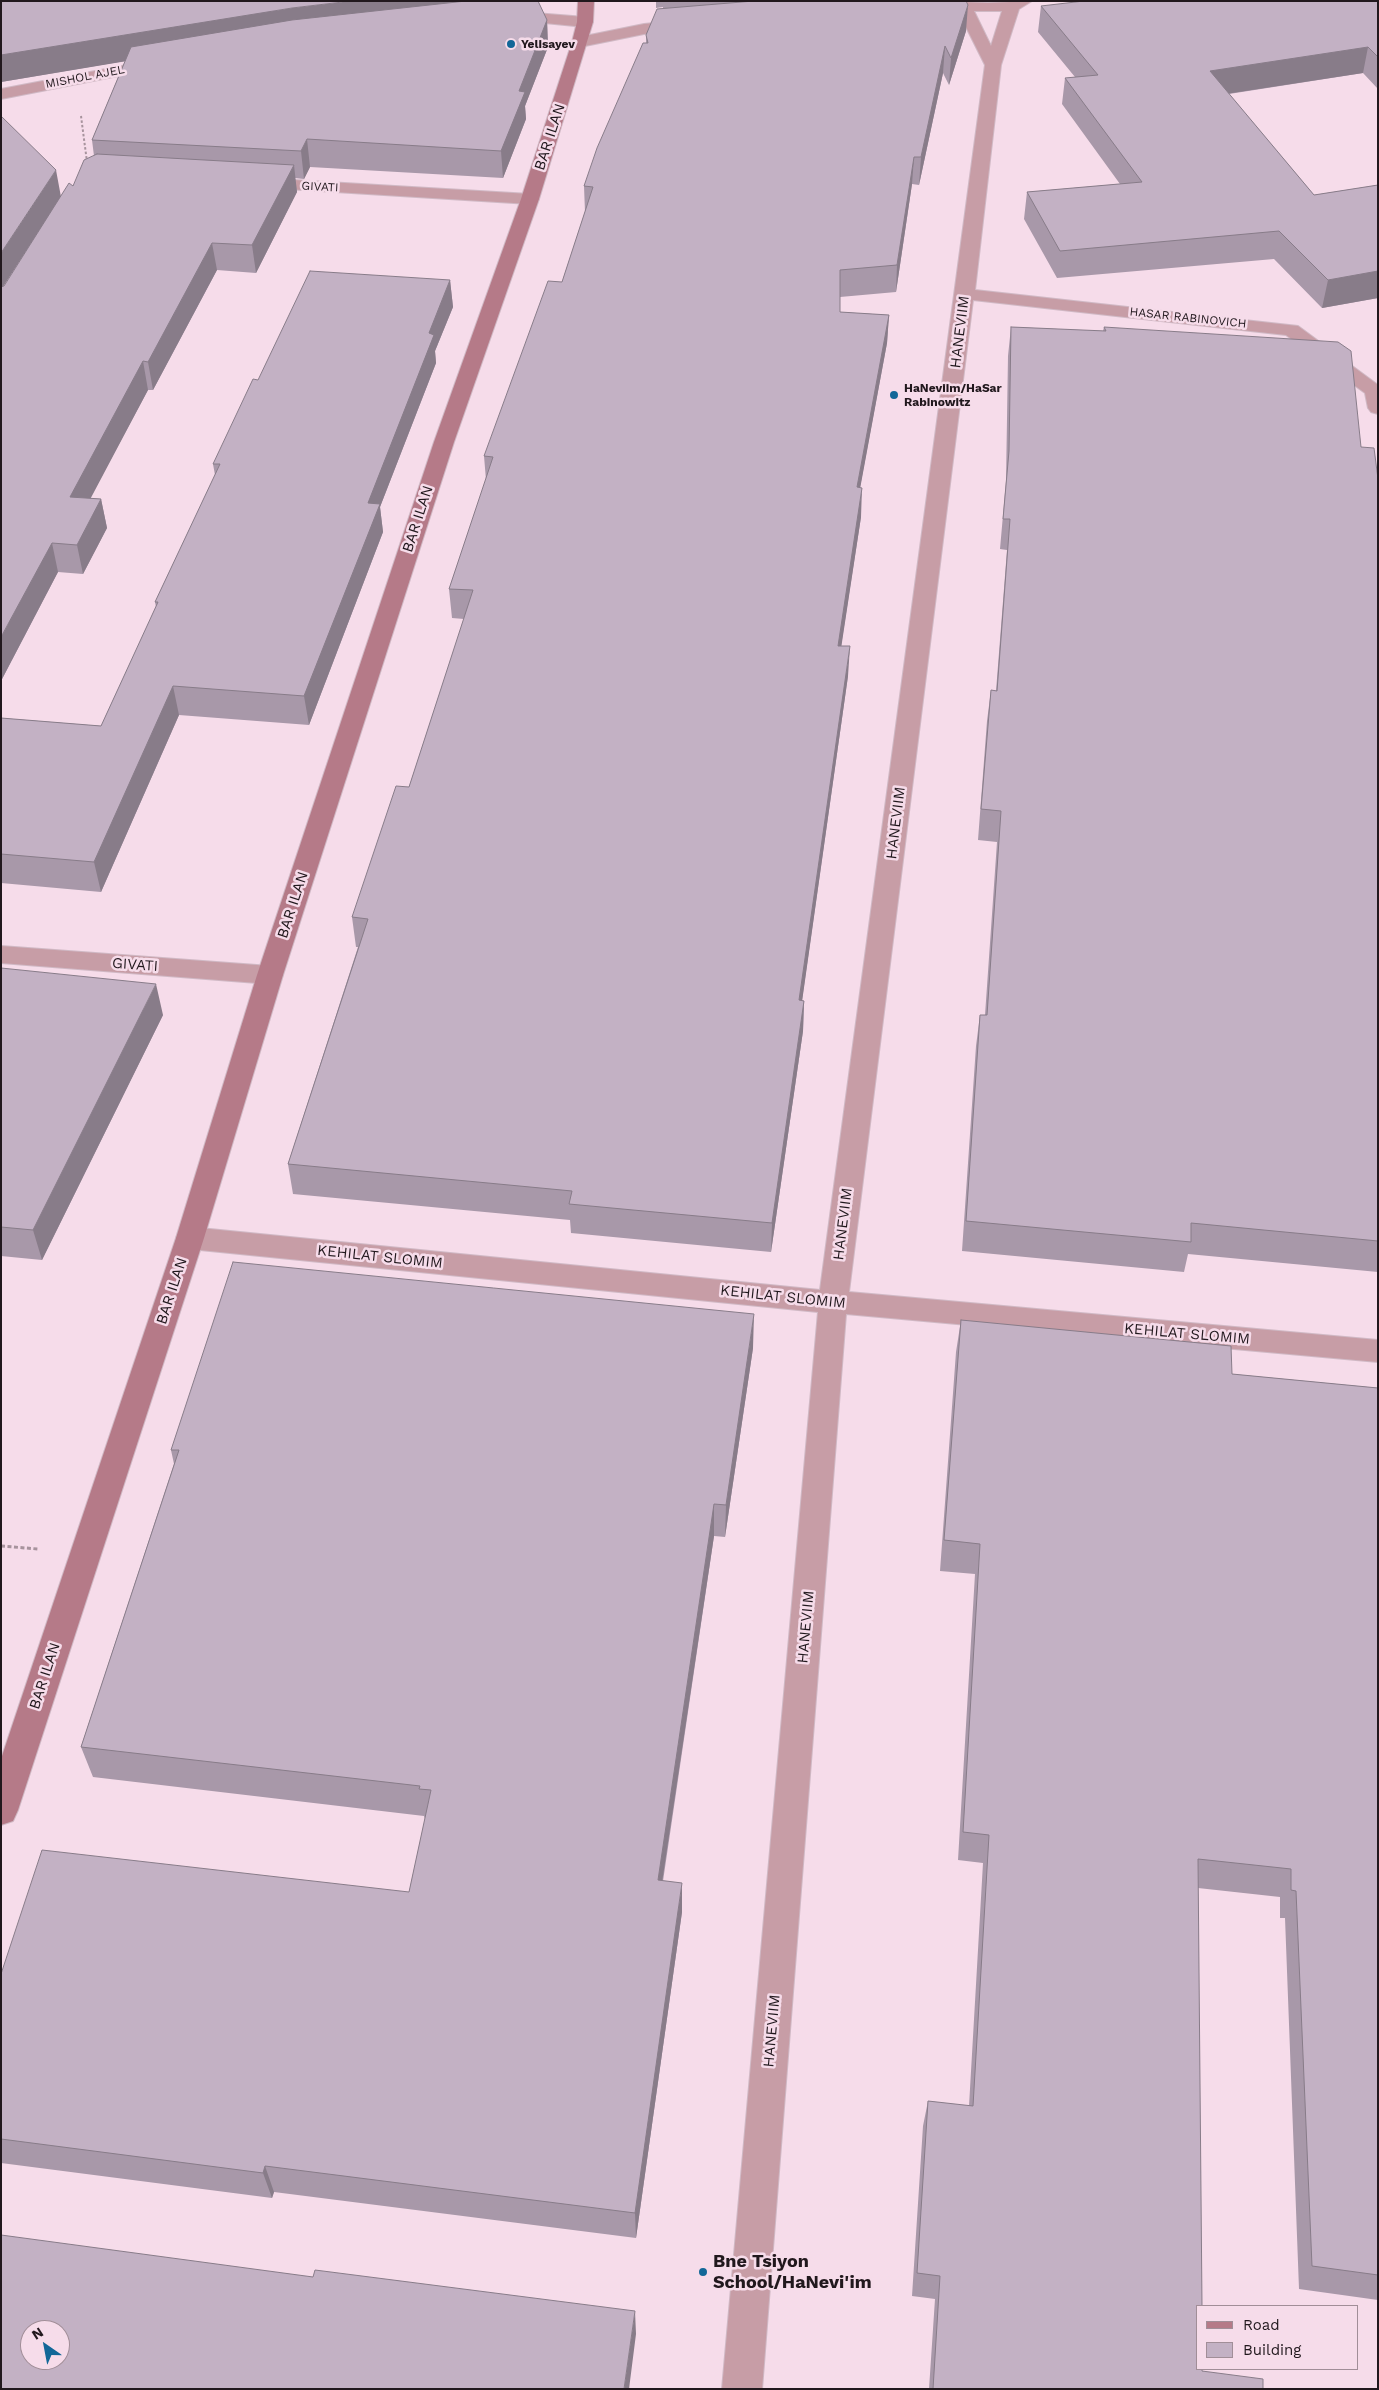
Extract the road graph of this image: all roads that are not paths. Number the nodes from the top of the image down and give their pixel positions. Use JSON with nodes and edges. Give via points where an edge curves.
{"nodes":[{"id":1,"x":946,"y":1,"type":"edge"},
{"id":2,"x":1018,"y":3,"type":"edge"},
{"id":3,"x":963,"y":6,"type":"junction"},
{"id":4,"x":493,"y":18,"type":"edge"},
{"id":5,"x":591,"y":18,"type":"edge"},
{"id":6,"x":701,"y":24,"type":"edge"},
{"id":7,"x":644,"y":28,"type":"junction"},
{"id":8,"x":170,"y":62,"type":"edge"},
{"id":9,"x":993,"y":64,"type":"junction"},
{"id":10,"x":1,"y":94,"type":"edge"},
{"id":11,"x":241,"y":182,"type":"edge"},
{"id":12,"x":530,"y":199,"type":"junction"},
{"id":13,"x":965,"y":294,"type":"junction"},
{"id":14,"x":1378,"y":408,"type":"edge"},
{"id":15,"x":1,"y":954,"type":"edge"},
{"id":16,"x":270,"y":975,"type":"junction"},
{"id":17,"x":190,"y":1238,"type":"junction"},
{"id":18,"x":833,"y":1302,"type":"junction"},
{"id":19,"x":1378,"y":1351,"type":"edge"},
{"id":20,"x":1,"y":1810,"type":"edge"},
{"id":21,"x":742,"y":2389,"type":"edge"}],
"edges":[{"from":1,"to":3,"type":"street"},
{"from":2,"to":3,"type":"street","via":[[988,8]]},
{"from":2,"to":9,"type":"street","name":"HANEVIIM"},
{"from":3,"to":9,"type":"street"},
{"from":4,"to":5,"type":"street"},
{"from":5,"to":7,"type":"street"},
{"from":5,"to":7,"type":"street"},
{"from":5,"to":12,"type":"street","name":"BAR ILAN"},
{"from":6,"to":7,"type":"street"},
{"from":8,"to":10,"type":"street","name":"MISHOL AJEL"},
{"from":9,"to":13,"type":"street","name":"HANEVIIM"},
{"from":11,"to":12,"type":"street","name":"GIVATI"},
{"from":12,"to":16,"type":"street","name":"BAR ILAN","via":[[444,442]]},
{"from":13,"to":14,"type":"street","name":"HASAR RABINOVICH","via":[[1291,330],[1374,391]]},
{"from":13,"to":18,"type":"street","name":"HANEVIIM"},
{"from":15,"to":16,"type":"street","name":"GIVATI"},
{"from":16,"to":17,"type":"street","name":"BAR ILAN"},
{"from":17,"to":18,"type":"street","name":"KEHILAT SLOMIM"},
{"from":17,"to":20,"type":"street","name":"BAR ILAN"},
{"from":18,"to":19,"type":"street","name":"KEHILAT SLOMIM"},
{"from":18,"to":21,"type":"street","name":"HANEVIIM"}]}
